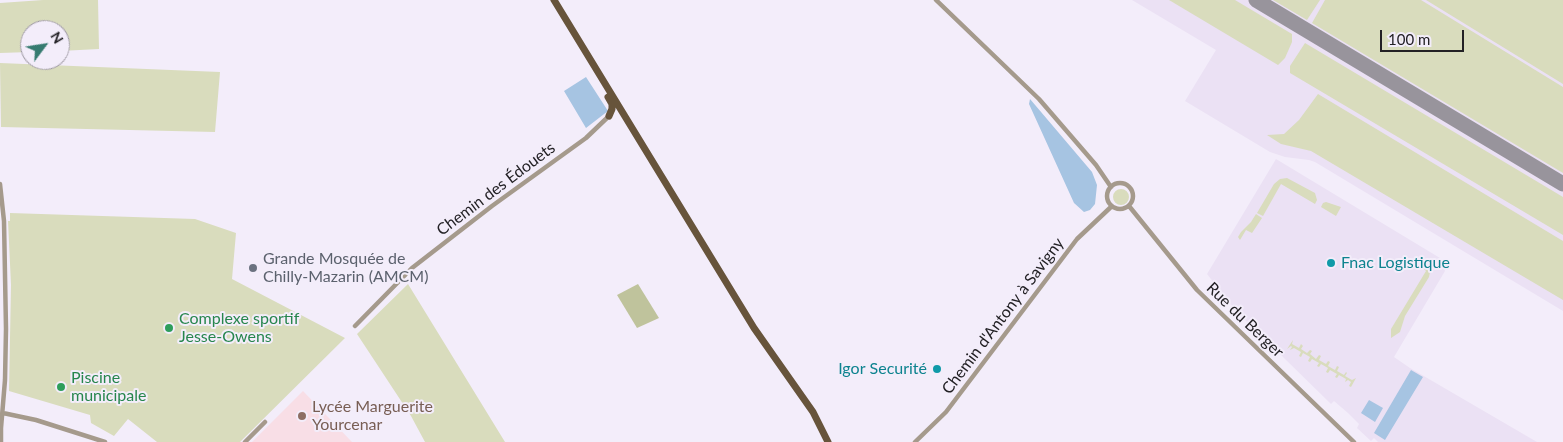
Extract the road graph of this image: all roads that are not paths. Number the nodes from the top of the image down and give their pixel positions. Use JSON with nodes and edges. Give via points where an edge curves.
{"nodes":[{"id":1,"x":554,"y":0,"type":"edge"},
{"id":2,"x":936,"y":0,"type":"edge"},
{"id":3,"x":599,"y":74,"type":"junction"},
{"id":4,"x":610,"y":116,"type":"junction"},
{"id":5,"x":640,"y":141,"type":"junction"},
{"id":6,"x":0,"y":184,"type":"edge"},
{"id":7,"x":1111,"y":187,"type":"junction"},
{"id":8,"x":1,"y":206,"type":"edge"},
{"id":9,"x":1112,"y":206,"type":"junction"},
{"id":10,"x":1129,"y":206,"type":"junction"},
{"id":11,"x":355,"y":326,"type":"dead end"},
{"id":12,"x":3,"y":413,"type":"junction"},
{"id":13,"x":265,"y":422,"type":"dead end"},
{"id":14,"x":0,"y":428,"type":"edge"},
{"id":15,"x":1,"y":442,"type":"edge"},
{"id":16,"x":105,"y":442,"type":"edge"},
{"id":17,"x":245,"y":442,"type":"edge"},
{"id":18,"x":827,"y":442,"type":"edge"},
{"id":19,"x":915,"y":442,"type":"edge"},
{"id":20,"x":1354,"y":442,"type":"edge"}],
"edges":[{"from":1,"to":3,"type":"main road"},
{"from":2,"to":7,"type":"street","via":[[1039,99]]},
{"from":3,"to":4,"type":"main road","via":[[612,104]]},
{"from":3,"to":5,"type":"main road"},
{"from":4,"to":5,"type":"main road","via":[[617,113],[633,138]]},
{"from":4,"to":11,"type":"street","name":"Chemin des Édouets","via":[[586,138],[412,268]]},
{"from":5,"to":18,"type":"main road","via":[[754,328],[802,396]]},
{"from":6,"to":8,"type":"street"},
{"from":7,"to":9,"type":"street","via":[[1107,198]]},
{"from":7,"to":10,"type":"street","via":[[1122,183],[1131,188],[1134,198]]},
{"from":8,"to":12,"type":"street","via":[[6,330]]},
{"from":9,"to":10,"type":"street","via":[[1119,209]]},
{"from":9,"to":19,"type":"street","name":"Chemin d'Antony à Savigny","via":[[1077,239],[946,412]]},
{"from":10,"to":20,"type":"street","name":"Rue du Berger","via":[[1202,296]]},
{"from":12,"to":14,"type":"street"},
{"from":12,"to":16,"type":"street"},
{"from":13,"to":17,"type":"street"},
{"from":14,"to":15,"type":"street"}]}
